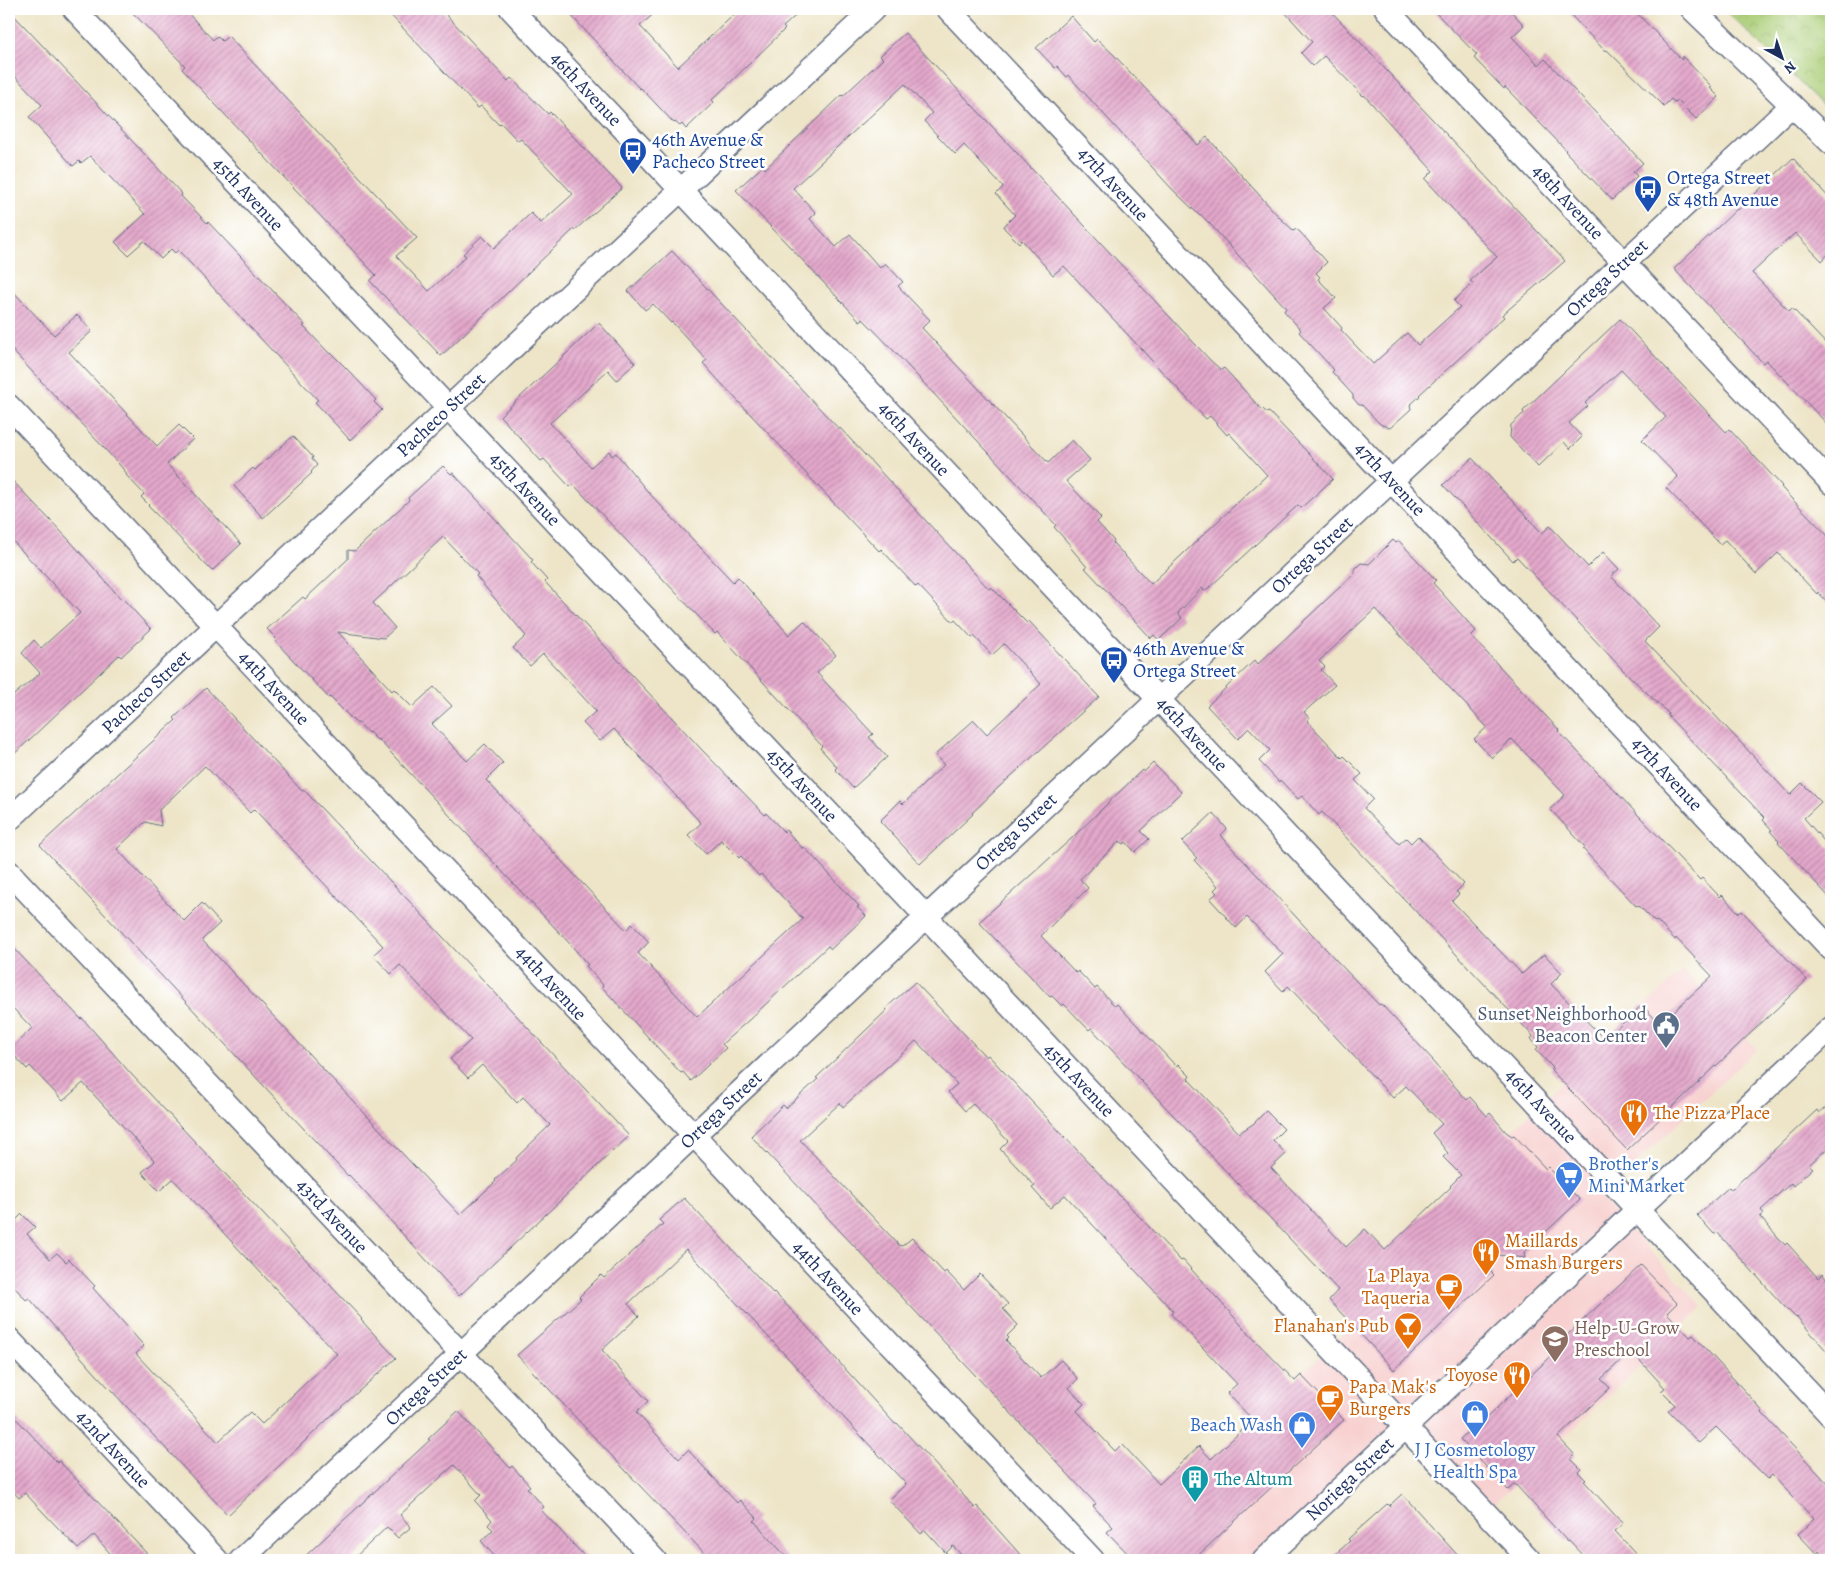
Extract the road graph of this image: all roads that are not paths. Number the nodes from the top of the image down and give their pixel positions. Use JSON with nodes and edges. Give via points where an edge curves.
{"nodes":[{"id":1,"x":74,"y":9,"type":"edge"},
{"id":2,"x":511,"y":9,"type":"edge"},
{"id":3,"x":874,"y":9,"type":"edge"},
{"id":4,"x":948,"y":9,"type":"edge"},
{"id":5,"x":1386,"y":9,"type":"edge"},
{"id":6,"x":1692,"y":9,"type":"edge"},
{"id":7,"x":1792,"y":105,"type":"junction"},
{"id":8,"x":1831,"y":143,"type":"edge"},
{"id":9,"x":681,"y":190,"type":"junction"},
{"id":10,"x":1624,"y":262,"type":"junction"},
{"id":11,"x":9,"y":406,"type":"edge"},
{"id":12,"x":449,"y":408,"type":"junction"},
{"id":13,"x":1391,"y":481,"type":"junction"},
{"id":14,"x":1831,"y":483,"type":"edge"},
{"id":15,"x":216,"y":626,"type":"junction"},
{"id":16,"x":1158,"y":699,"type":"junction"},
{"id":17,"x":9,"y":820,"type":"edge"},
{"id":18,"x":9,"y":872,"type":"edge"},
{"id":19,"x":926,"y":917,"type":"junction"},
{"id":20,"x":1831,"y":949,"type":"edge"},
{"id":21,"x":1831,"y":1028,"type":"edge"},
{"id":22,"x":694,"y":1135,"type":"junction"},
{"id":23,"x":1638,"y":1209,"type":"junction"},
{"id":24,"x":9,"y":1338,"type":"edge"},
{"id":25,"x":461,"y":1354,"type":"junction"},
{"id":26,"x":1831,"y":1416,"type":"edge"},
{"id":27,"x":1405,"y":1427,"type":"junction"},
{"id":28,"x":217,"y":1560,"type":"edge"},
{"id":29,"x":241,"y":1560,"type":"edge"},
{"id":30,"x":654,"y":1560,"type":"edge"},
{"id":31,"x":1093,"y":1560,"type":"edge"},
{"id":32,"x":1264,"y":1560,"type":"edge"},
{"id":33,"x":1530,"y":1560,"type":"edge"}],
"edges":[{"from":1,"to":12,"type":"street","name":"45th Avenue"},
{"from":2,"to":9,"type":"street","name":"46th Avenue"},
{"from":3,"to":9,"type":"street","name":"Pacheco Street"},
{"from":4,"to":13,"type":"street","name":"47th Avenue"},
{"from":5,"to":10,"type":"street","name":"48th Avenue"},
{"from":6,"to":7,"type":"street"},
{"from":7,"to":8,"type":"street"},
{"from":7,"to":10,"type":"street","name":"Ortega Street"},
{"from":9,"to":12,"type":"street","name":"Pacheco Street"},
{"from":9,"to":16,"type":"street","name":"46th Avenue"},
{"from":10,"to":13,"type":"street","name":"Ortega Street"},
{"from":10,"to":14,"type":"street","name":"48th Avenue"},
{"from":11,"to":15,"type":"street","name":"44th Avenue"},
{"from":12,"to":15,"type":"street","name":"Pacheco Street"},
{"from":12,"to":19,"type":"street","name":"45th Avenue"},
{"from":13,"to":16,"type":"street","name":"Ortega Street"},
{"from":13,"to":20,"type":"street","name":"47th Avenue"},
{"from":15,"to":17,"type":"street","name":"Pacheco Street"},
{"from":15,"to":22,"type":"street","name":"44th Avenue"},
{"from":16,"to":19,"type":"street","name":"Ortega Street"},
{"from":16,"to":23,"type":"street","name":"46th Avenue"},
{"from":18,"to":25,"type":"street","name":"43rd Avenue"},
{"from":19,"to":22,"type":"street","name":"Ortega Street"},
{"from":19,"to":27,"type":"street","name":"45th Avenue"},
{"from":21,"to":23,"type":"street","name":"Noriega Street"},
{"from":22,"to":25,"type":"street","name":"Ortega Street"},
{"from":22,"to":31,"type":"street","name":"44th Avenue"},
{"from":23,"to":26,"type":"street","name":"46th Avenue"},
{"from":23,"to":27,"type":"street","name":"Noriega Street"},
{"from":24,"to":28,"type":"street","name":"42nd Avenue"},
{"from":25,"to":29,"type":"street","name":"Ortega Street"},
{"from":25,"to":30,"type":"street","name":"43rd Avenue"},
{"from":27,"to":32,"type":"street","name":"Noriega Street"},
{"from":27,"to":33,"type":"street","name":"45th Avenue"}]}
